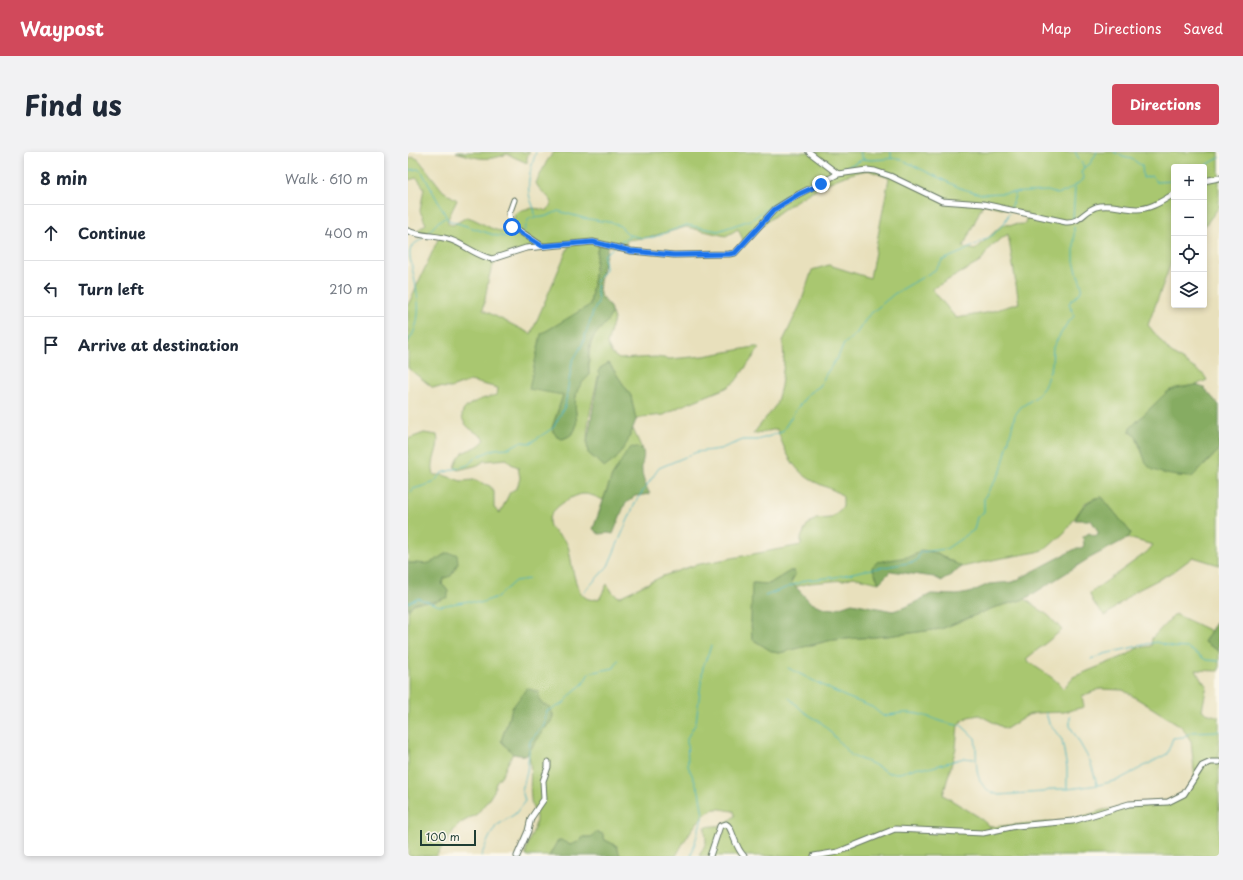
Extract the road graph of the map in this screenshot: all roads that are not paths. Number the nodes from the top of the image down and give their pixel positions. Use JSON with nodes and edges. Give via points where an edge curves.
{"nodes":[{"id":1,"x":810,"y":152,"type":"edge"},
{"id":2,"x":838,"y":174,"type":"junction"},
{"id":3,"x":1219,"y":178,"type":"edge"},
{"id":4,"x":1207,"y":180,"type":"edge"},
{"id":5,"x":1171,"y":196,"type":"edge"},
{"id":6,"x":514,"y":200,"type":"dead end"},
{"id":7,"x":408,"y":231,"type":"edge"},
{"id":8,"x":542,"y":246,"type":"junction"},
{"id":9,"x":548,"y":762,"type":"dead end"},
{"id":10,"x":1219,"y":762,"type":"edge"},
{"id":11,"x":517,"y":856,"type":"edge"},
{"id":12,"x":710,"y":856,"type":"edge"},
{"id":13,"x":744,"y":856,"type":"edge"},
{"id":14,"x":814,"y":856,"type":"edge"}],
"edges":[{"from":1,"to":2,"type":"street"},
{"from":2,"to":5,"type":"street","via":[[875,171],[942,201],[983,204],[1071,222],[1079,220],[1088,211],[1096,208],[1146,208]]},
{"from":2,"to":8,"type":"street","via":[[775,209],[732,254],[667,255],[631,251],[593,242]]},
{"from":3,"to":4,"type":"street"},
{"from":6,"to":8,"type":"street","via":[[509,214],[511,225]]},
{"from":7,"to":8,"type":"street","via":[[448,239],[492,259],[517,250]]},
{"from":9,"to":11,"type":"street","via":[[543,781],[544,799],[531,818]]},
{"from":10,"to":14,"type":"street","via":[[1202,766],[1184,794],[1168,802],[1129,804],[1068,822],[1016,826],[983,833],[895,829],[838,852]]},
{"from":12,"to":13,"type":"street","via":[[720,826],[726,824],[731,828],[736,847]]}]}
